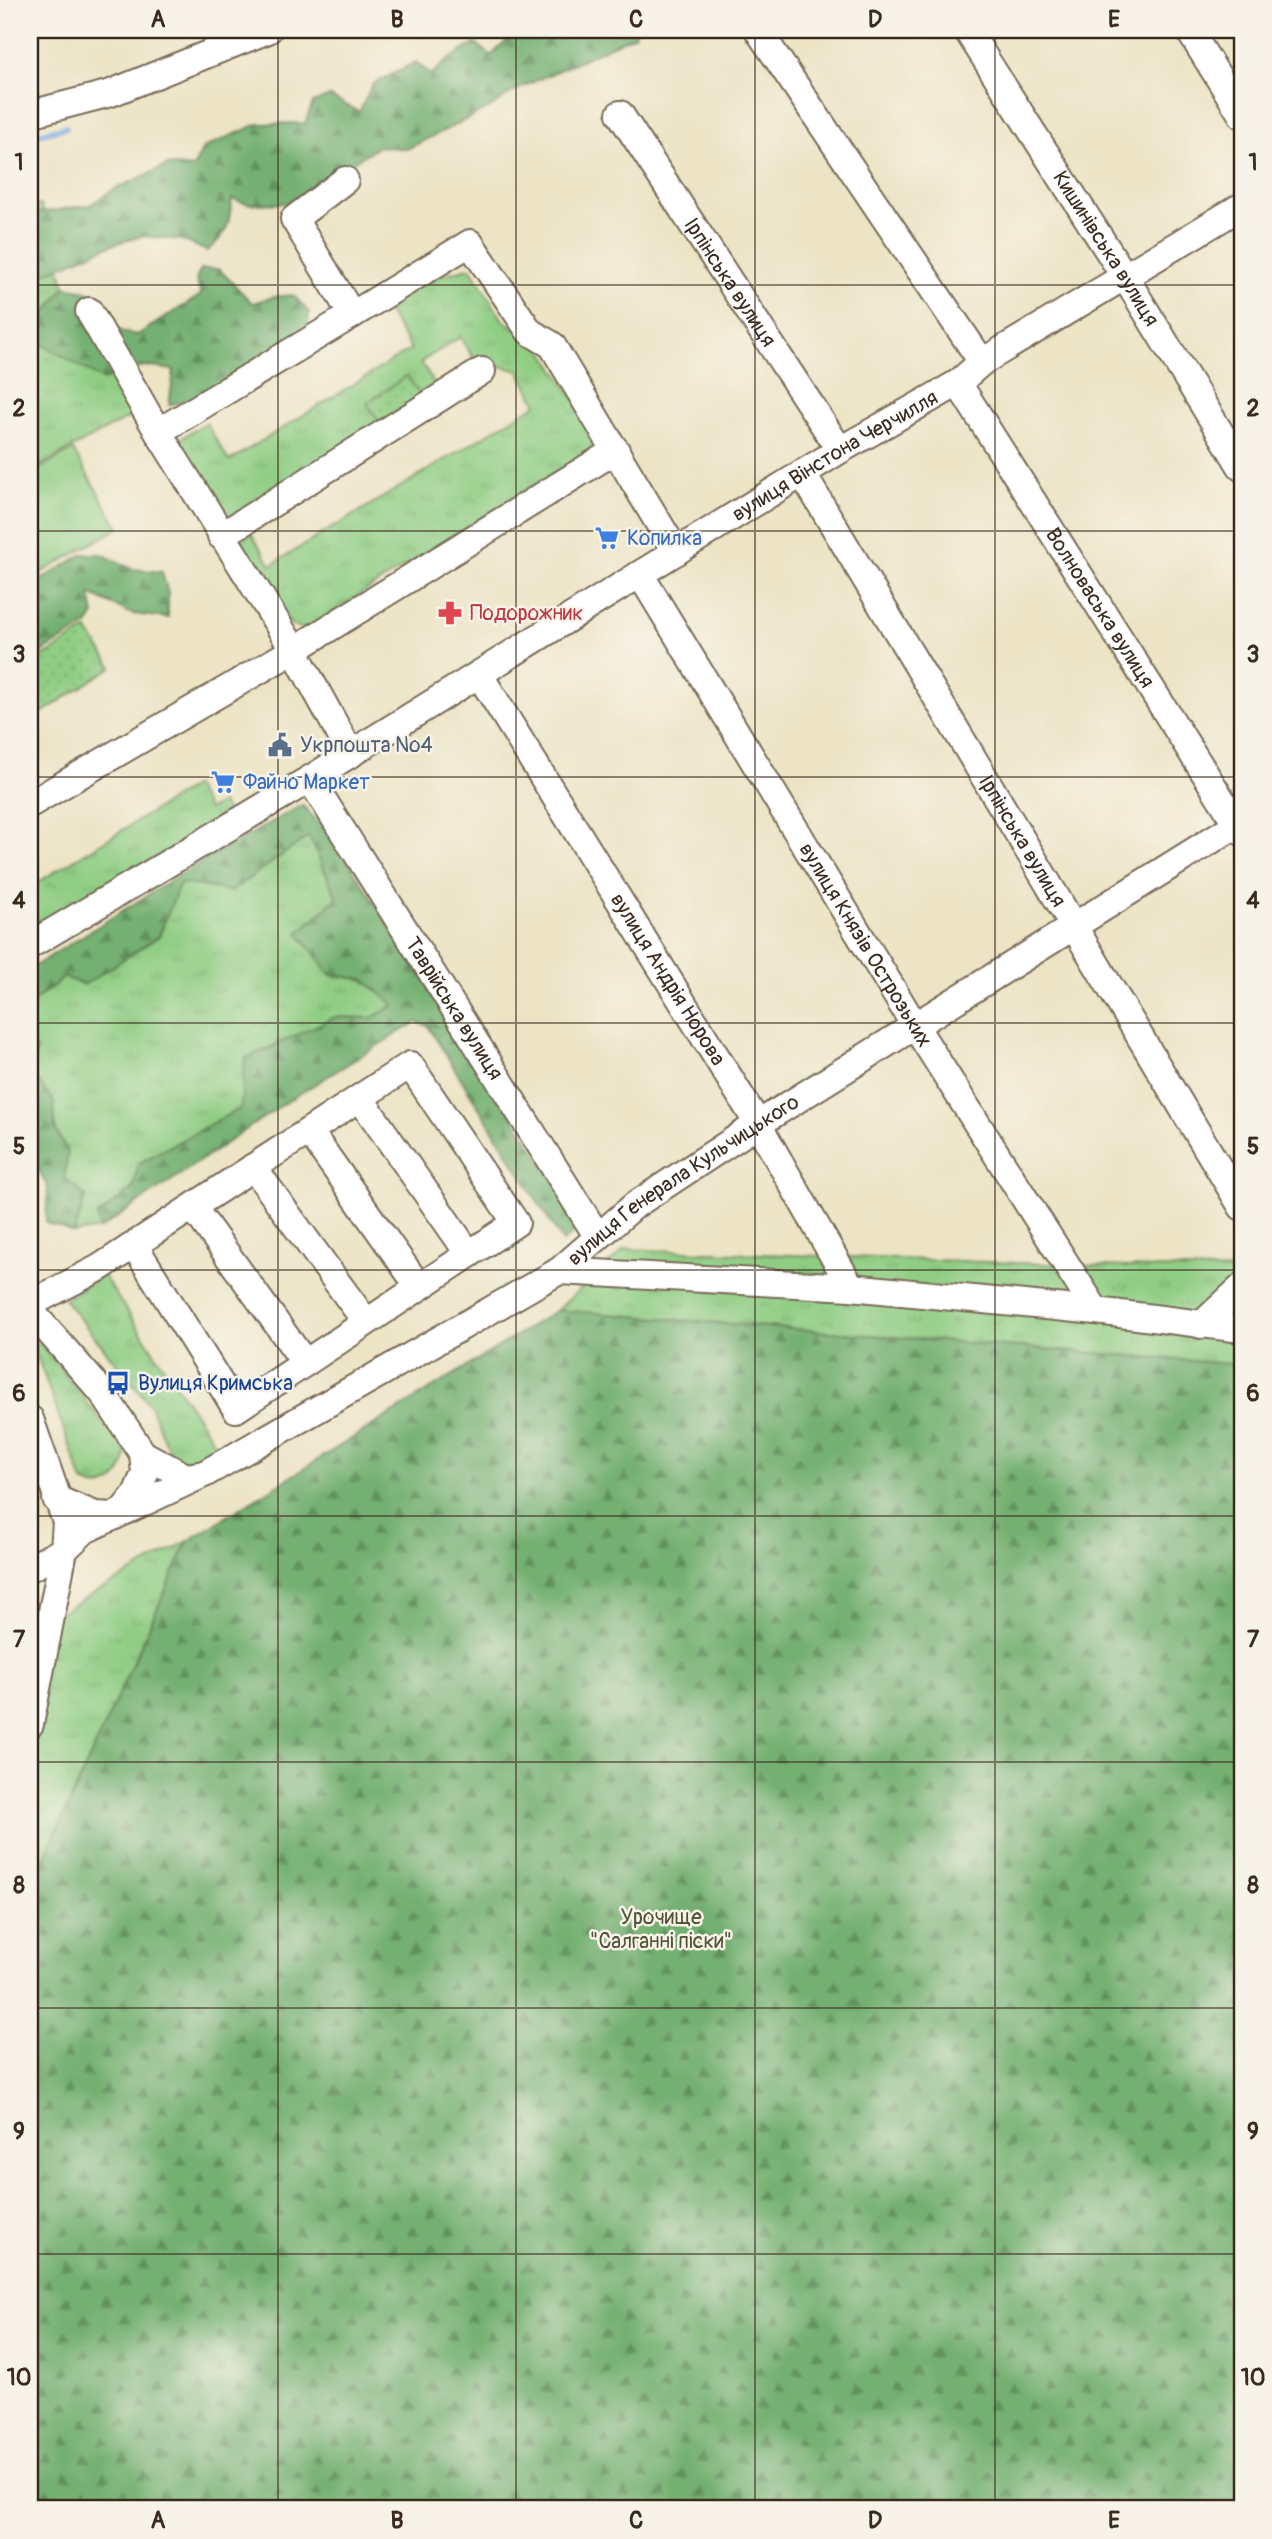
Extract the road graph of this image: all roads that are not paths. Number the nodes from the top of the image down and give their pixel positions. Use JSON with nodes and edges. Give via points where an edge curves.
{"nodes":[{"id":1,"x":268,"y":30,"type":"edge"},
{"id":2,"x":758,"y":30,"type":"edge"},
{"id":3,"x":967,"y":30,"type":"edge"},
{"id":4,"x":1189,"y":30,"type":"edge"},
{"id":5,"x":30,"y":114,"type":"edge"},
{"id":6,"x":620,"y":114,"type":"dead end"},
{"id":7,"x":1242,"y":115,"type":"edge"},
{"id":8,"x":345,"y":180,"type":"dead end"},
{"id":9,"x":1242,"y":206,"type":"edge"},
{"id":10,"x":1125,"y":276,"type":"junction"},
{"id":11,"x":89,"y":312,"type":"dead end"},
{"id":12,"x":352,"y":314,"type":"junction"},
{"id":13,"x":982,"y":362,"type":"junction"},
{"id":14,"x":482,"y":371,"type":"dead end"},
{"id":15,"x":958,"y":383,"type":"junction"},
{"id":16,"x":159,"y":432,"type":"junction"},
{"id":17,"x":615,"y":450,"type":"junction"},
{"id":18,"x":840,"y":450,"type":"junction"},
{"id":19,"x":1242,"y":468,"type":"edge"},
{"id":20,"x":802,"y":473,"type":"junction"},
{"id":21,"x":221,"y":536,"type":"junction"},
{"id":22,"x":676,"y":552,"type":"junction"},
{"id":23,"x":640,"y":574,"type":"junction"},
{"id":24,"x":295,"y":650,"type":"junction"},
{"id":25,"x":479,"y":674,"type":"junction"},
{"id":26,"x":351,"y":754,"type":"junction"},
{"id":27,"x":310,"y":779,"type":"junction"},
{"id":28,"x":30,"y":804,"type":"edge"},
{"id":29,"x":1241,"y":826,"type":"edge"},
{"id":30,"x":1074,"y":926,"type":"junction"},
{"id":31,"x":30,"y":945,"type":"edge"},
{"id":32,"x":915,"y":1026,"type":"junction"},
{"id":33,"x":360,"y":1098,"type":"junction"},
{"id":34,"x":758,"y":1124,"type":"junction"},
{"id":35,"x":309,"y":1131,"type":"junction"},
{"id":36,"x":253,"y":1167,"type":"junction"},
{"id":37,"x":193,"y":1207,"type":"junction"},
{"id":38,"x":1242,"y":1207,"type":"edge"},
{"id":39,"x":598,"y":1237,"type":"junction"},
{"id":40,"x":134,"y":1245,"type":"junction"},
{"id":41,"x":469,"y":1254,"type":"junction"},
{"id":42,"x":559,"y":1271,"type":"junction"},
{"id":43,"x":419,"y":1287,"type":"junction"},
{"id":44,"x":851,"y":1287,"type":"junction"},
{"id":45,"x":1242,"y":1287,"type":"edge"},
{"id":46,"x":30,"y":1304,"type":"edge"},
{"id":47,"x":30,"y":1310,"type":"edge"},
{"id":48,"x":1096,"y":1311,"type":"junction"},
{"id":49,"x":366,"y":1322,"type":"junction"},
{"id":50,"x":1201,"y":1325,"type":"junction"},
{"id":51,"x":1242,"y":1329,"type":"edge"},
{"id":52,"x":305,"y":1363,"type":"junction"},
{"id":53,"x":30,"y":1419,"type":"edge"},
{"id":54,"x":142,"y":1454,"type":"junction"},
{"id":55,"x":206,"y":1473,"type":"junction"},
{"id":56,"x":56,"y":1499,"type":"junction"},
{"id":57,"x":115,"y":1516,"type":"junction"},
{"id":58,"x":64,"y":1550,"type":"junction"},
{"id":59,"x":30,"y":1568,"type":"edge"},
{"id":60,"x":30,"y":1724,"type":"edge"}],
"edges":[{"from":1,"to":5,"type":"street","via":[[111,93]]},
{"from":2,"to":13,"type":"street"},
{"from":3,"to":10,"type":"street","name":"Кишинівська вулиця"},
{"from":4,"to":7,"type":"street"},
{"from":6,"to":18,"type":"street","name":"Ірпінська вулиця"},
{"from":8,"to":12,"type":"street","via":[[294,219]]},
{"from":9,"to":10,"type":"street","name":"вулиця Вінстона Черчилля"},
{"from":10,"to":13,"type":"street","name":"вулиця Вінстона Черчилля"},
{"from":10,"to":19,"type":"street","name":"Кишинівська вулиця"},
{"from":11,"to":16,"type":"street"},
{"from":12,"to":16,"type":"street"},
{"from":12,"to":17,"type":"street","via":[[470,243],[530,332],[552,345]]},
{"from":13,"to":15,"type":"street","name":"вулиця Вінстона Черчилля"},
{"from":14,"to":21,"type":"street"},
{"from":15,"to":18,"type":"street","name":"вулиця Вінстона Черчилля"},
{"from":15,"to":29,"type":"street","name":"Волноваська вулиця"},
{"from":16,"to":21,"type":"street"},
{"from":17,"to":22,"type":"street"},
{"from":17,"to":24,"type":"street"},
{"from":18,"to":20,"type":"street","name":"вулиця Вінстона Черчилля"},
{"from":20,"to":22,"type":"street","name":"вулиця Вінстона Черчилля"},
{"from":20,"to":30,"type":"street","name":"Ірпінська вулиця"},
{"from":21,"to":24,"type":"street"},
{"from":22,"to":23,"type":"street","name":"вулиця Вінстона Черчилля"},
{"from":23,"to":25,"type":"street","name":"вулиця Вінстона Черчилля"},
{"from":23,"to":32,"type":"street","name":"вулиця Князів Острозьких"},
{"from":24,"to":26,"type":"street"},
{"from":24,"to":28,"type":"street"},
{"from":25,"to":26,"type":"street","name":"вулиця Вінстона Черчилля"},
{"from":25,"to":34,"type":"street","name":"вулиця Андрія Норова"},
{"from":26,"to":27,"type":"street","name":"вулиця Вінстона Черчилля"},
{"from":27,"to":31,"type":"street","name":"вулиця Вінстона Черчилля"},
{"from":27,"to":39,"type":"street","name":"Таврійська вулиця"},
{"from":29,"to":30,"type":"street","name":"вулиця Генерала Кульчицького"},
{"from":30,"to":32,"type":"street","name":"вулиця Генерала Кульчицького"},
{"from":30,"to":38,"type":"street","name":"Ірпінська вулиця"},
{"from":32,"to":34,"type":"street","name":"вулиця Генерала Кульчицького"},
{"from":32,"to":48,"type":"street","name":"вулиця Князів Острозьких"},
{"from":33,"to":35,"type":"street"},
{"from":33,"to":41,"type":"street"},
{"from":33,"to":41,"type":"street","via":[[410,1065],[516,1223]]},
{"from":34,"to":39,"type":"street","name":"вулиця Генерала Кульчицького","via":[[635,1205]]},
{"from":34,"to":44,"type":"street","name":"вулиця Андрія Норова"},
{"from":35,"to":36,"type":"street"},
{"from":35,"to":43,"type":"street"},
{"from":36,"to":37,"type":"street"},
{"from":36,"to":49,"type":"street"},
{"from":37,"to":40,"type":"street"},
{"from":37,"to":52,"type":"street"},
{"from":39,"to":42,"type":"street","name":"вулиця Генерала Кульчицького"},
{"from":40,"to":46,"type":"street"},
{"from":40,"to":52,"type":"street","via":[[236,1409]]},
{"from":41,"to":43,"type":"street"},
{"from":42,"to":44,"type":"street"},
{"from":42,"to":55,"type":"street","name":"вулиця Генерала Кульчицького"},
{"from":43,"to":49,"type":"street"},
{"from":44,"to":48,"type":"street"},
{"from":45,"to":50,"type":"street"},
{"from":47,"to":54,"type":"street","via":[[102,1392]]},
{"from":48,"to":50,"type":"street"},
{"from":49,"to":52,"type":"street"},
{"from":50,"to":51,"type":"street"},
{"from":53,"to":56,"type":"street"},
{"from":54,"to":55,"type":"street","via":[[186,1477]]},
{"from":54,"to":57,"type":"street","via":[[142,1484]]},
{"from":55,"to":57,"type":"street","name":"вулиця Генерала Кульчицького"},
{"from":56,"to":57,"type":"street","via":[[95,1515]]},
{"from":56,"to":58,"type":"street","via":[[66,1522]]},
{"from":57,"to":58,"type":"street","name":"вулиця Генерала Кульчицького","via":[[85,1530]]},
{"from":58,"to":59,"type":"street"},
{"from":58,"to":60,"type":"street"}]}
